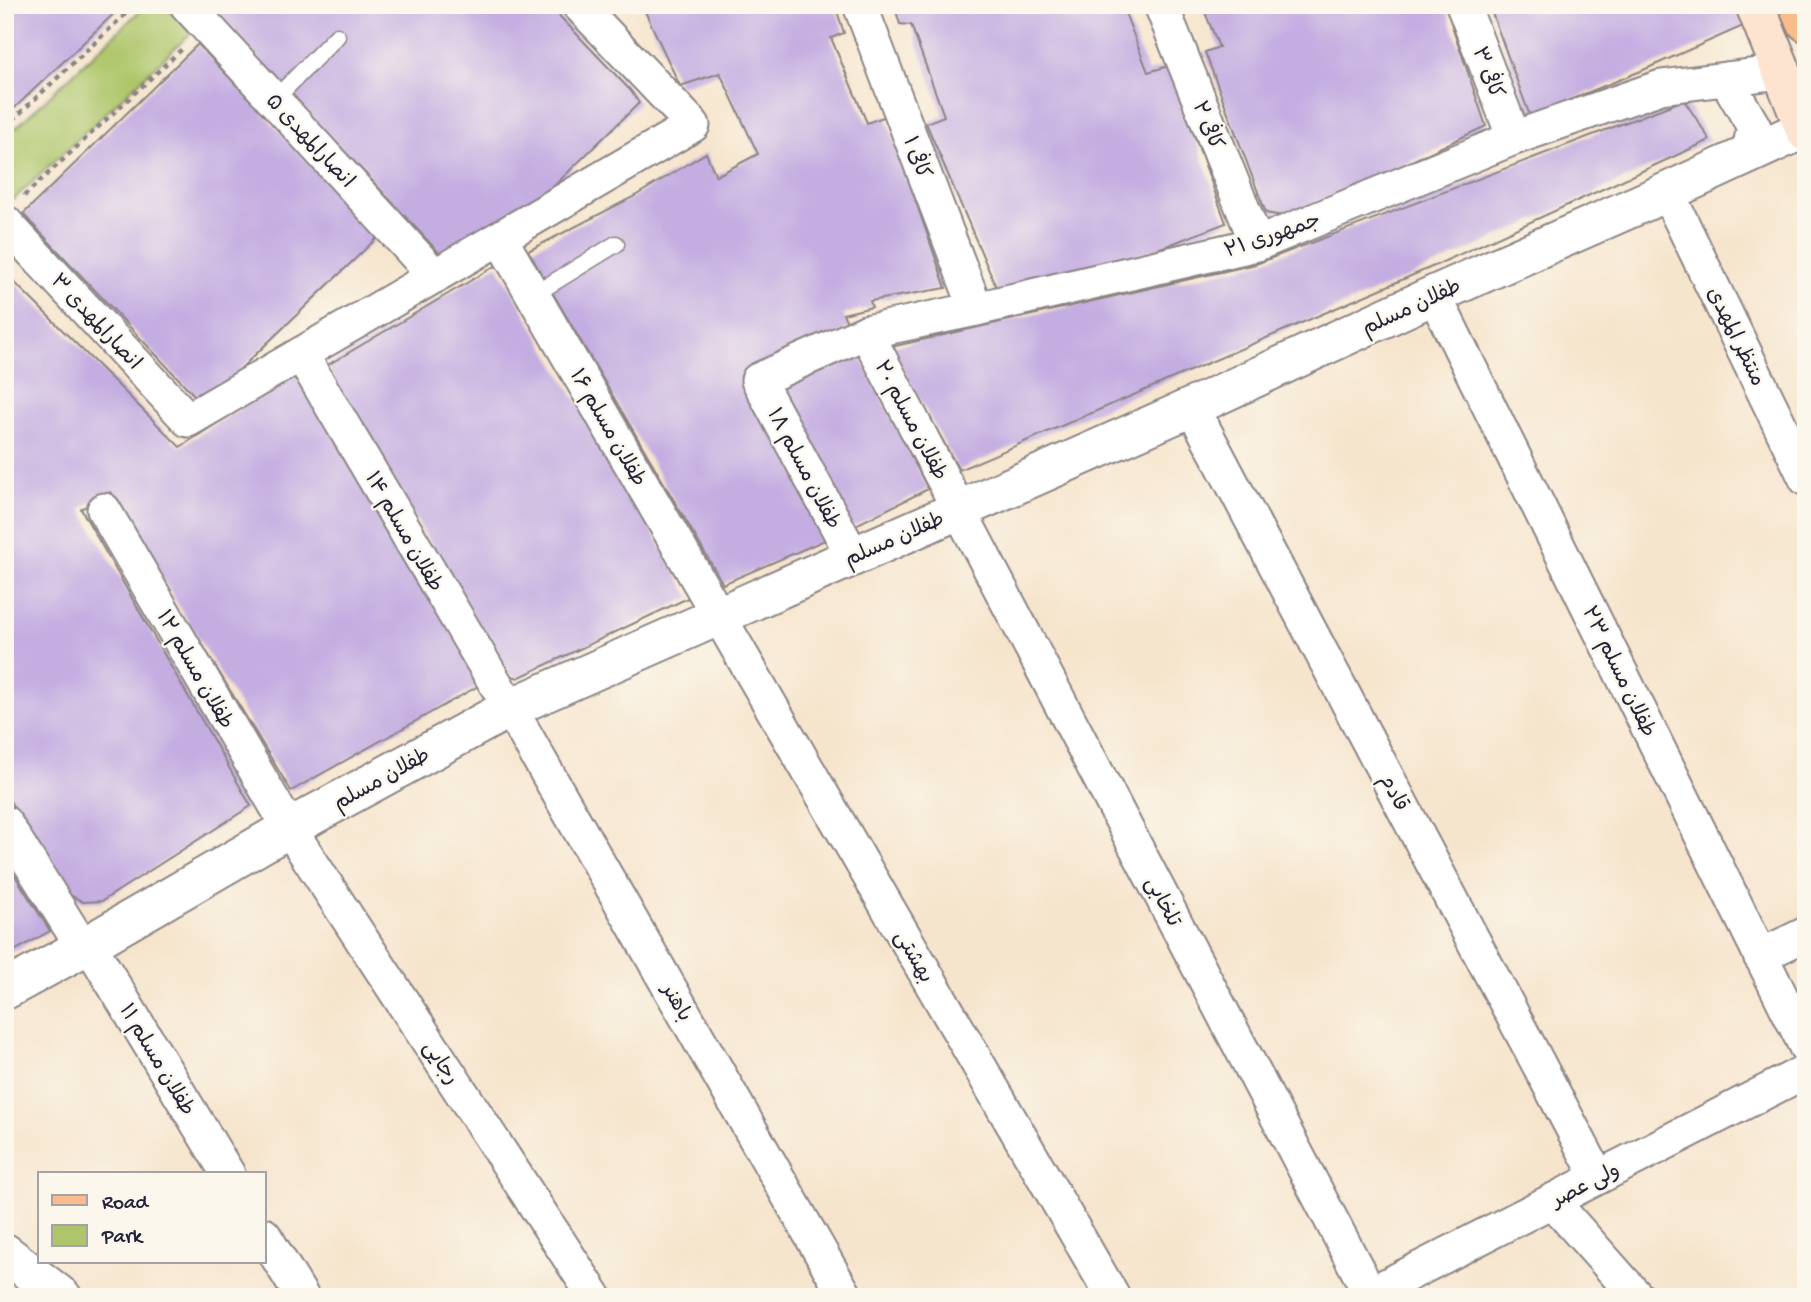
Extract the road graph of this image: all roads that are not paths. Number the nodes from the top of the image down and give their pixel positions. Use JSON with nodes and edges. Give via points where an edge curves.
{"nodes":[{"id":1,"x":579,"y":5,"type":"edge"},
{"id":2,"x":860,"y":5,"type":"edge"},
{"id":3,"x":1161,"y":5,"type":"edge"},
{"id":4,"x":1463,"y":5,"type":"edge"},
{"id":5,"x":1755,"y":5,"type":"edge"},
{"id":6,"x":1798,"y":5,"type":"edge"},
{"id":7,"x":197,"y":16,"type":"edge"},
{"id":8,"x":1806,"y":22,"type":"edge"},
{"id":9,"x":337,"y":36,"type":"dead end"},
{"id":10,"x":1781,"y":72,"type":"junction"},
{"id":11,"x":1726,"y":79,"type":"junction"},
{"id":12,"x":274,"y":100,"type":"junction"},
{"id":13,"x":1805,"y":130,"type":"edge"},
{"id":14,"x":1514,"y":138,"type":"junction"},
{"id":15,"x":1748,"y":155,"type":"junction"},
{"id":16,"x":1667,"y":192,"type":"junction"},
{"id":17,"x":10,"y":213,"type":"edge"},
{"id":18,"x":500,"y":238,"type":"junction"},
{"id":19,"x":616,"y":243,"type":"dead end"},
{"id":20,"x":1257,"y":244,"type":"junction"},
{"id":21,"x":435,"y":276,"type":"junction"},
{"id":22,"x":533,"y":295,"type":"junction"},
{"id":23,"x":1434,"y":295,"type":"junction"},
{"id":24,"x":976,"y":309,"type":"junction"},
{"id":25,"x":866,"y":332,"type":"junction"},
{"id":26,"x":301,"y":354,"type":"junction"},
{"id":27,"x":758,"y":380,"type":"joint"},
{"id":28,"x":1192,"y":407,"type":"junction"},
{"id":29,"x":1806,"y":479,"type":"edge"},
{"id":30,"x":959,"y":509,"type":"junction"},
{"id":31,"x":104,"y":510,"type":"dead end"},
{"id":32,"x":853,"y":556,"type":"junction"},
{"id":33,"x":718,"y":616,"type":"junction"},
{"id":34,"x":510,"y":708,"type":"junction"},
{"id":35,"x":5,"y":823,"type":"edge"},
{"id":36,"x":289,"y":828,"type":"junction"},
{"id":37,"x":1806,"y":934,"type":"edge"},
{"id":38,"x":86,"y":946,"type":"junction"},
{"id":39,"x":1760,"y":956,"type":"junction"},
{"id":40,"x":5,"y":990,"type":"edge"},
{"id":41,"x":1806,"y":1047,"type":"edge"},
{"id":42,"x":1806,"y":1072,"type":"edge"},
{"id":43,"x":227,"y":1172,"type":"edge"},
{"id":44,"x":1598,"y":1177,"type":"junction"},
{"id":45,"x":1552,"y":1201,"type":"junction"},
{"id":46,"x":266,"y":1238,"type":"edge"},
{"id":47,"x":5,"y":1253,"type":"edge"},
{"id":48,"x":1367,"y":1295,"type":"edge"},
{"id":49,"x":62,"y":1297,"type":"edge"},
{"id":50,"x":302,"y":1297,"type":"edge"},
{"id":51,"x":595,"y":1297,"type":"edge"},
{"id":52,"x":846,"y":1297,"type":"edge"},
{"id":53,"x":1113,"y":1297,"type":"edge"},
{"id":54,"x":1637,"y":1297,"type":"edge"}],
"edges":[{"from":1,"to":18,"type":"street","via":[[693,125]]},
{"from":2,"to":24,"type":"street","name":"کافی ۱"},
{"from":3,"to":20,"type":"street","name":"کافی ۲"},
{"from":4,"to":14,"type":"street","name":"کافی ۳"},
{"from":5,"to":10,"type":"main road"},
{"from":6,"to":8,"type":"main road"},
{"from":7,"to":12,"type":"street","name":"انصارالمهدی ۵"},
{"from":9,"to":12,"type":"lane"},
{"from":10,"to":11,"type":"street","name":"جمهوری ۲۱"},
{"from":10,"to":13,"type":"main road"},
{"from":11,"to":14,"type":"street","name":"جمهوری ۲۱","via":[[1661,87]]},
{"from":11,"to":15,"type":"street","via":[[1754,127]]},
{"from":12,"to":21,"type":"street","name":"انصارالمهدی ۵"},
{"from":13,"to":15,"type":"street","name":"طفلان مسلم"},
{"from":14,"to":20,"type":"street","name":"جمهوری ۲۱"},
{"from":15,"to":16,"type":"street","name":"طفلان مسلم"},
{"from":16,"to":23,"type":"street","name":"طفلان مسلم"},
{"from":16,"to":29,"type":"street","name":"منتظر المهدی"},
{"from":17,"to":26,"type":"street","name":"انصارالمهدی ۳","via":[[188,420]]},
{"from":18,"to":21,"type":"street"},
{"from":18,"to":22,"type":"street","name":"طفلان مسلم ۱۶"},
{"from":19,"to":22,"type":"lane"},
{"from":20,"to":24,"type":"street","name":"جمهوری ۲۱"},
{"from":21,"to":26,"type":"street"},
{"from":22,"to":33,"type":"street","name":"طفلان مسلم ۱۶"},
{"from":23,"to":28,"type":"street","name":"طفلان مسلم"},
{"from":23,"to":39,"type":"street","name":"طفلان مسلم ۲۳"},
{"from":24,"to":25,"type":"street","name":"جمهوری ۲۱"},
{"from":25,"to":27,"type":"street","name":"جمهوری ۲۱"},
{"from":25,"to":30,"type":"street","name":"طفلان مسلم ۲۰"},
{"from":26,"to":34,"type":"street","name":"طفلان مسلم ۱۴"},
{"from":27,"to":32,"type":"street","name":"طفلان مسلم ۱۸"},
{"from":28,"to":30,"type":"street","name":"طفلان مسلم"},
{"from":28,"to":44,"type":"street","name":"قادم"},
{"from":30,"to":32,"type":"street","name":"طفلان مسلم"},
{"from":30,"to":48,"type":"street","name":"تلخابی"},
{"from":31,"to":36,"type":"street","name":"طفلان مسلم ۱۲"},
{"from":32,"to":33,"type":"street","name":"طفلان مسلم"},
{"from":33,"to":34,"type":"street","name":"طفلان مسلم"},
{"from":33,"to":53,"type":"street","name":"بهشتی"},
{"from":34,"to":36,"type":"street","name":"طفلان مسلم"},
{"from":34,"to":52,"type":"street","name":"باهنر"},
{"from":35,"to":38,"type":"street","name":"طفلان مسلم ۱۱"},
{"from":36,"to":38,"type":"street","name":"طفلان مسلم"},
{"from":36,"to":51,"type":"street","name":"رجایی"},
{"from":37,"to":39,"type":"street"},
{"from":38,"to":40,"type":"street","name":"طفلان مسلم"},
{"from":38,"to":43,"type":"street","name":"طفلان مسلم ۱۱"},
{"from":39,"to":41,"type":"street","name":"طفلان مسلم ۲۳"},
{"from":42,"to":44,"type":"street","name":"ولی عصر"},
{"from":44,"to":45,"type":"street","name":"ولی عصر"},
{"from":45,"to":48,"type":"street","name":"ولی عصر"},
{"from":45,"to":54,"type":"street"},
{"from":46,"to":50,"type":"street"},
{"from":47,"to":49,"type":"street"}]}
